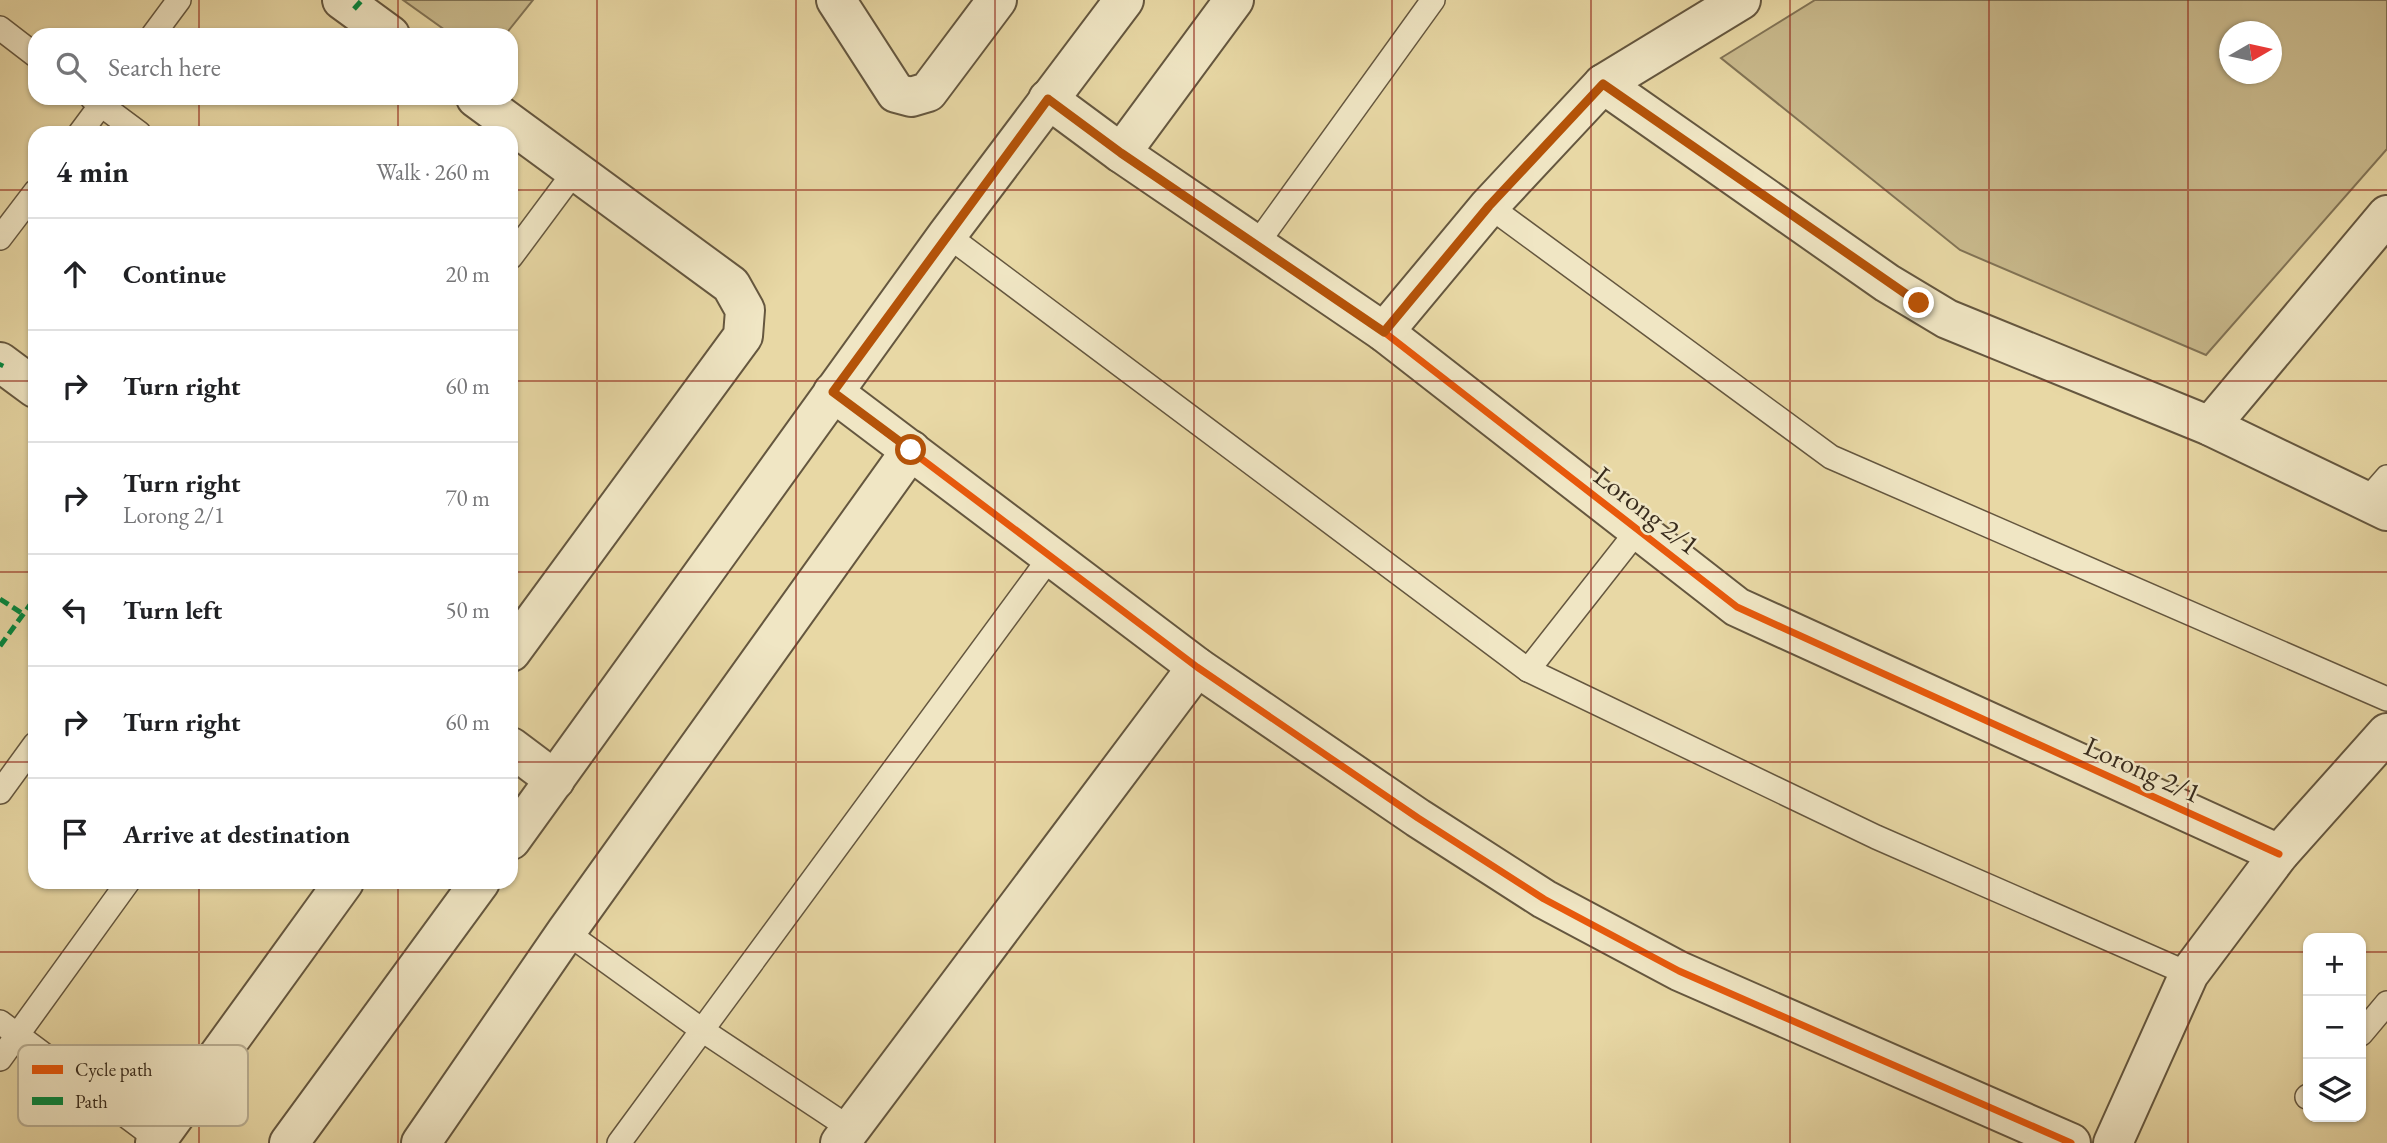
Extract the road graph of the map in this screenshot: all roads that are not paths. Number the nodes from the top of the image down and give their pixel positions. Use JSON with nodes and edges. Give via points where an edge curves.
{"nodes":[{"id":1,"x":179,"y":0,"type":"edge"},
{"id":2,"x":342,"y":0,"type":"edge"},
{"id":3,"x":836,"y":0,"type":"edge"},
{"id":4,"x":997,"y":0,"type":"edge"},
{"id":5,"x":1124,"y":0,"type":"edge"},
{"id":6,"x":1234,"y":0,"type":"edge"},
{"id":7,"x":1433,"y":0,"type":"edge"},
{"id":8,"x":1741,"y":0,"type":"edge"},
{"id":9,"x":0,"y":28,"type":"edge"},
{"id":10,"x":158,"y":28,"type":"edge"},
{"id":11,"x":380,"y":28,"type":"edge"},
{"id":12,"x":28,"y":50,"type":"edge"},
{"id":13,"x":1603,"y":84,"type":"junction"},
{"id":14,"x":1048,"y":99,"type":"junction"},
{"id":15,"x":97,"y":105,"type":"edge"},
{"id":16,"x":106,"y":105,"type":"edge"},
{"id":17,"x":485,"y":105,"type":"edge"},
{"id":18,"x":84,"y":126,"type":"edge"},
{"id":19,"x":131,"y":126,"type":"edge"},
{"id":20,"x":514,"y":126,"type":"edge"},
{"id":21,"x":518,"y":129,"type":"edge"},
{"id":22,"x":1121,"y":153,"type":"junction"},
{"id":23,"x":575,"y":171,"type":"junction"},
{"id":24,"x":28,"y":201,"type":"edge"},
{"id":25,"x":1489,"y":206,"type":"junction"},
{"id":26,"x":2387,"y":215,"type":"edge"},
{"id":27,"x":947,"y":235,"type":"junction"},
{"id":28,"x":0,"y":238,"type":"edge"},
{"id":29,"x":1256,"y":245,"type":"junction"},
{"id":30,"x":518,"y":248,"type":"edge"},
{"id":31,"x":1384,"y":332,"type":"junction"},
{"id":32,"x":0,"y":362,"type":"edge"},
{"id":33,"x":28,"y":383,"type":"edge"},
{"id":34,"x":833,"y":392,"type":"junction"},
{"id":35,"x":2210,"y":426,"type":"junction"},
{"id":36,"x":911,"y":450,"type":"junction"},
{"id":37,"x":2380,"y":496,"type":"edge"},
{"id":38,"x":1638,"y":530,"type":"junction"},
{"id":39,"x":1051,"y":556,"type":"junction"},
{"id":40,"x":518,"y":642,"type":"edge"},
{"id":41,"x":1197,"y":667,"type":"junction"},
{"id":42,"x":1528,"y":670,"type":"junction"},
{"id":43,"x":2387,"y":699,"type":"edge"},
{"id":44,"x":2387,"y":733,"type":"edge"},
{"id":45,"x":518,"y":752,"type":"edge"},
{"id":46,"x":28,"y":754,"type":"edge"},
{"id":47,"x":555,"y":780,"type":"junction"},
{"id":48,"x":0,"y":792,"type":"edge"},
{"id":49,"x":518,"y":830,"type":"edge"},
{"id":50,"x":2280,"y":854,"type":"junction"},
{"id":51,"x":122,"y":889,"type":"edge"},
{"id":52,"x":339,"y":889,"type":"edge"},
{"id":53,"x":475,"y":889,"type":"edge"},
{"id":54,"x":566,"y":932,"type":"junction"},
{"id":55,"x":2189,"y":974,"type":"junction"},
{"id":56,"x":2387,"y":1003,"type":"edge"},
{"id":57,"x":2366,"y":1028,"type":"edge"},
{"id":58,"x":9,"y":1029,"type":"edge"},
{"id":59,"x":702,"y":1030,"type":"junction"},
{"id":60,"x":30,"y":1045,"type":"edge"},
{"id":61,"x":226,"y":1045,"type":"edge"},
{"id":62,"x":0,"y":1059,"type":"edge"},
{"id":63,"x":136,"y":1126,"type":"edge"},
{"id":64,"x":167,"y":1126,"type":"edge"},
{"id":65,"x":846,"y":1136,"type":"edge"},
{"id":66,"x":156,"y":1141,"type":"edge"},
{"id":67,"x":289,"y":1143,"type":"edge"},
{"id":68,"x":421,"y":1143,"type":"edge"},
{"id":69,"x":619,"y":1143,"type":"edge"},
{"id":70,"x":2071,"y":1143,"type":"edge"},
{"id":71,"x":2113,"y":1143,"type":"edge"}],
"edges":[{"from":1,"to":10,"type":"lane"},
{"from":2,"to":11,"type":"street"},
{"from":3,"to":4,"type":"street","via":[[896,93],[911,97],[928,92]]},
{"from":5,"to":14,"type":"street"},
{"from":6,"to":22,"type":"street"},
{"from":7,"to":29,"type":"lane"},
{"from":8,"to":13,"type":"street"},
{"from":9,"to":12,"type":"lane"},
{"from":13,"to":25,"type":"street"},
{"from":13,"to":35,"type":"street","via":[[1938,314]]},
{"from":14,"to":22,"type":"street","name":"Lorong 2/1"},
{"from":14,"to":27,"type":"street"},
{"from":15,"to":18,"type":"lane"},
{"from":16,"to":19,"type":"lane"},
{"from":17,"to":20,"type":"street"},
{"from":21,"to":23,"type":"street"},
{"from":22,"to":29,"type":"street","name":"Lorong 2/1"},
{"from":23,"to":30,"type":"lane"},
{"from":23,"to":40,"type":"street","via":[[731,285],[746,310],[743,337]]},
{"from":24,"to":28,"type":"lane"},
{"from":25,"to":31,"type":"street"},
{"from":25,"to":43,"type":"lane","via":[[1831,457]]},
{"from":26,"to":35,"type":"street"},
{"from":27,"to":34,"type":"street"},
{"from":27,"to":42,"type":"lane"},
{"from":29,"to":31,"type":"street","name":"Lorong 2/1"},
{"from":31,"to":38,"type":"street","name":"Lorong 2/1"},
{"from":32,"to":33,"type":"street"},
{"from":34,"to":36,"type":"street"},
{"from":34,"to":47,"type":"street"},
{"from":35,"to":37,"type":"street"},
{"from":36,"to":39,"type":"street"},
{"from":36,"to":54,"type":"street"},
{"from":38,"to":42,"type":"lane"},
{"from":38,"to":50,"type":"street","name":"Lorong 2/1","via":[[1737,607]]},
{"from":39,"to":41,"type":"street"},
{"from":39,"to":59,"type":"lane"},
{"from":41,"to":65,"type":"street"},
{"from":41,"to":70,"type":"street","via":[[1544,899],[1679,971]]},
{"from":42,"to":55,"type":"lane","via":[[1876,837]]},
{"from":44,"to":50,"type":"street"},
{"from":45,"to":47,"type":"street"},
{"from":46,"to":48,"type":"lane"},
{"from":47,"to":49,"type":"street"},
{"from":50,"to":55,"type":"street"},
{"from":51,"to":58,"type":"lane"},
{"from":52,"to":61,"type":"street"},
{"from":53,"to":67,"type":"street"},
{"from":54,"to":59,"type":"lane"},
{"from":54,"to":68,"type":"street"},
{"from":55,"to":71,"type":"street"},
{"from":56,"to":57,"type":"lane"},
{"from":58,"to":60,"type":"lane"},
{"from":58,"to":62,"type":"lane"},
{"from":59,"to":65,"type":"lane"},
{"from":59,"to":69,"type":"lane"},
{"from":63,"to":66,"type":"lane"},
{"from":64,"to":66,"type":"street"}]}
